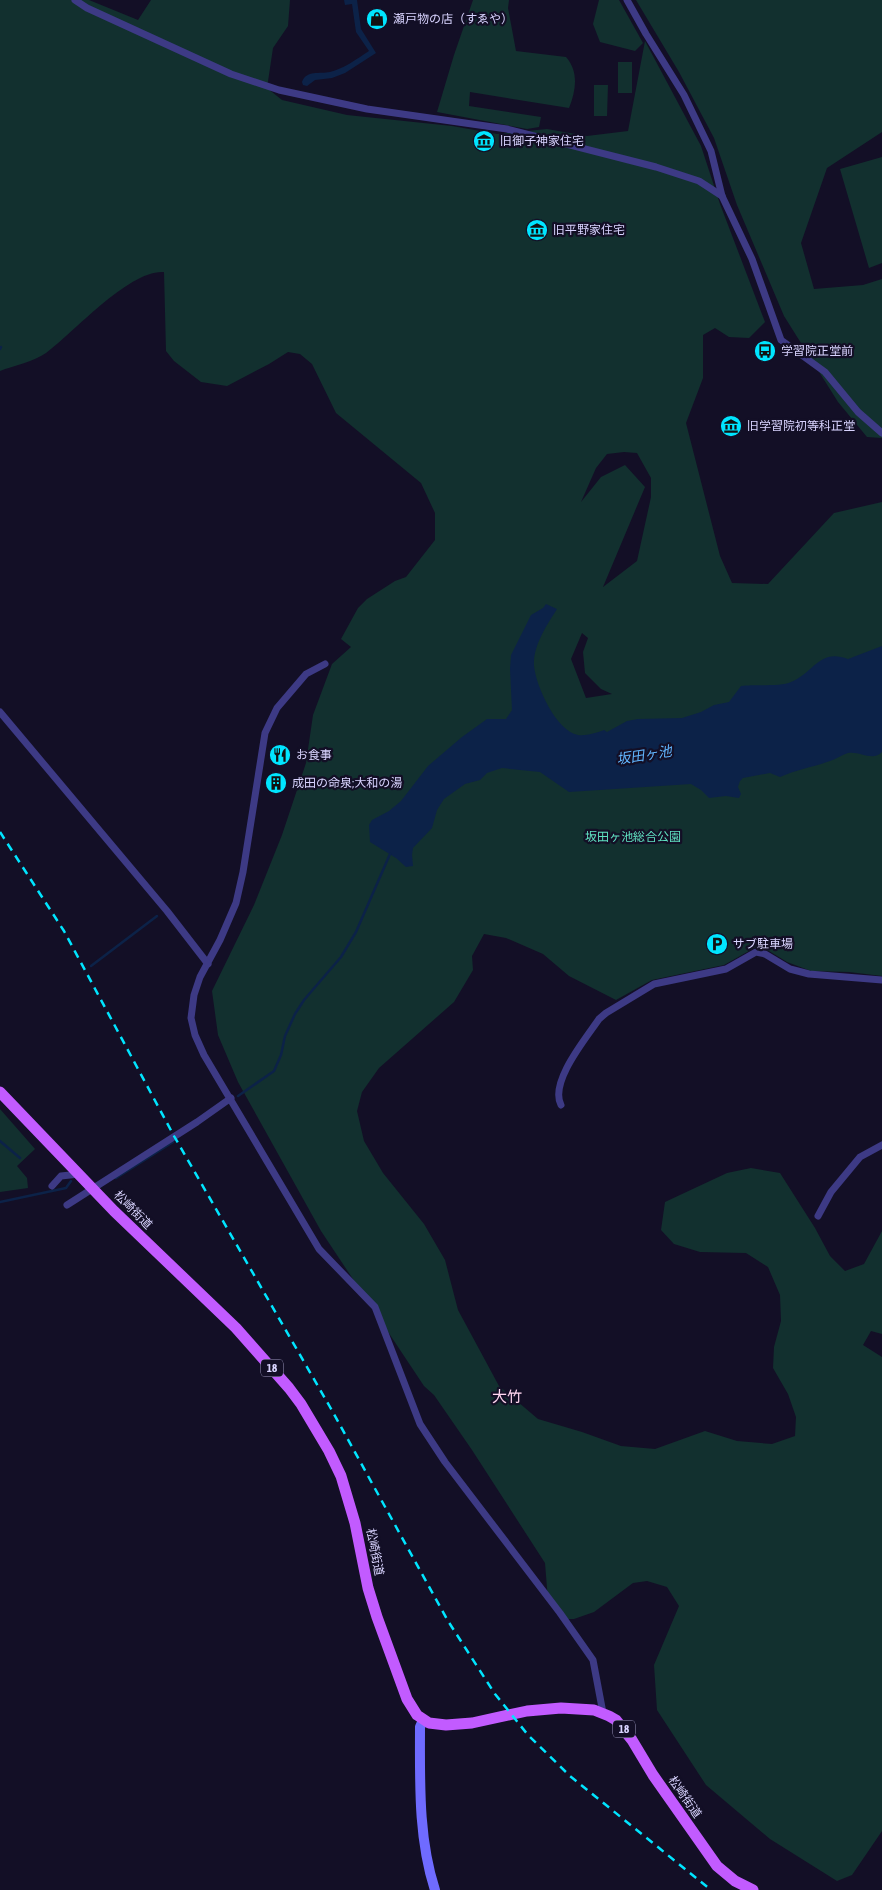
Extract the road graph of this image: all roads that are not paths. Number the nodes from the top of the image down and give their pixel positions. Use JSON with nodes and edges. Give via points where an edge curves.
{"nodes":[{"id":1,"x":75,"y":0,"type":"edge"},
{"id":2,"x":627,"y":0,"type":"edge"},
{"id":3,"x":722,"y":196,"type":"junction"},
{"id":4,"x":882,"y":433,"type":"edge"},
{"id":5,"x":325,"y":664,"type":"dead end"},
{"id":6,"x":0,"y":712,"type":"edge"},
{"id":7,"x":208,"y":964,"type":"junction"},
{"id":8,"x":882,"y":980,"type":"edge"},
{"id":9,"x":0,"y":1092,"type":"edge"},
{"id":10,"x":231,"y":1098,"type":"junction"},
{"id":11,"x":561,"y":1105,"type":"dead end"},
{"id":12,"x":882,"y":1145,"type":"edge"},
{"id":13,"x":80,"y":1174,"type":"junction"},
{"id":14,"x":52,"y":1186,"type":"dead end"},
{"id":15,"x":93,"y":1189,"type":"junction"},
{"id":16,"x":67,"y":1205,"type":"dead end"},
{"id":17,"x":818,"y":1216,"type":"dead end"},
{"id":18,"x":603,"y":1713,"type":"junction"},
{"id":19,"x":423,"y":1720,"type":"junction"},
{"id":20,"x":435,"y":1890,"type":"edge"},
{"id":21,"x":753,"y":1890,"type":"edge"}],
"edges":[{"from":1,"to":3,"type":"street","via":[[214,67],[280,90],[367,110],[517,132],[672,171],[699,181]]},
{"from":2,"to":3,"type":"street","via":[[684,95],[711,151]]},
{"from":3,"to":4,"type":"street","via":[[752,259],[781,340],[825,372],[858,412]]},
{"from":5,"to":7,"type":"street","via":[[306,674],[277,708],[264,733],[236,903]]},
{"from":6,"to":7,"type":"street"},
{"from":7,"to":10,"type":"street","via":[[194,995],[191,1018],[204,1054]]},
{"from":8,"to":11,"type":"street","via":[[809,974],[790,969],[758,952],[726,969],[654,984],[600,1018],[562,1078],[558,1094]]},
{"from":9,"to":13,"type":"main road","name":"松崎街道","number":"18"},
{"from":10,"to":15,"type":"street"},
{"from":10,"to":18,"type":"street","via":[[319,1249],[375,1307],[420,1424],[593,1660]]},
{"from":12,"to":17,"type":"street","via":[[860,1157],[830,1192]]},
{"from":13,"to":14,"type":"street","via":[[61,1176]]},
{"from":13,"to":15,"type":"main road","name":"松崎街道","number":"18"},
{"from":15,"to":16,"type":"street"},
{"from":15,"to":19,"type":"main road","name":"松崎街道","number":"18","via":[[236,1328],[289,1388],[314,1424],[341,1476],[355,1523],[368,1588],[398,1675],[412,1710]]},
{"from":18,"to":19,"type":"main road","name":"松崎街道","number":"18","via":[[561,1708],[527,1711],[457,1725]]},
{"from":18,"to":21,"type":"main road","name":"松崎街道","number":"18","via":[[616,1720],[632,1740],[716,1866]]},
{"from":19,"to":20,"type":"street","via":[[420,1727],[421,1811],[426,1854]]}]}
